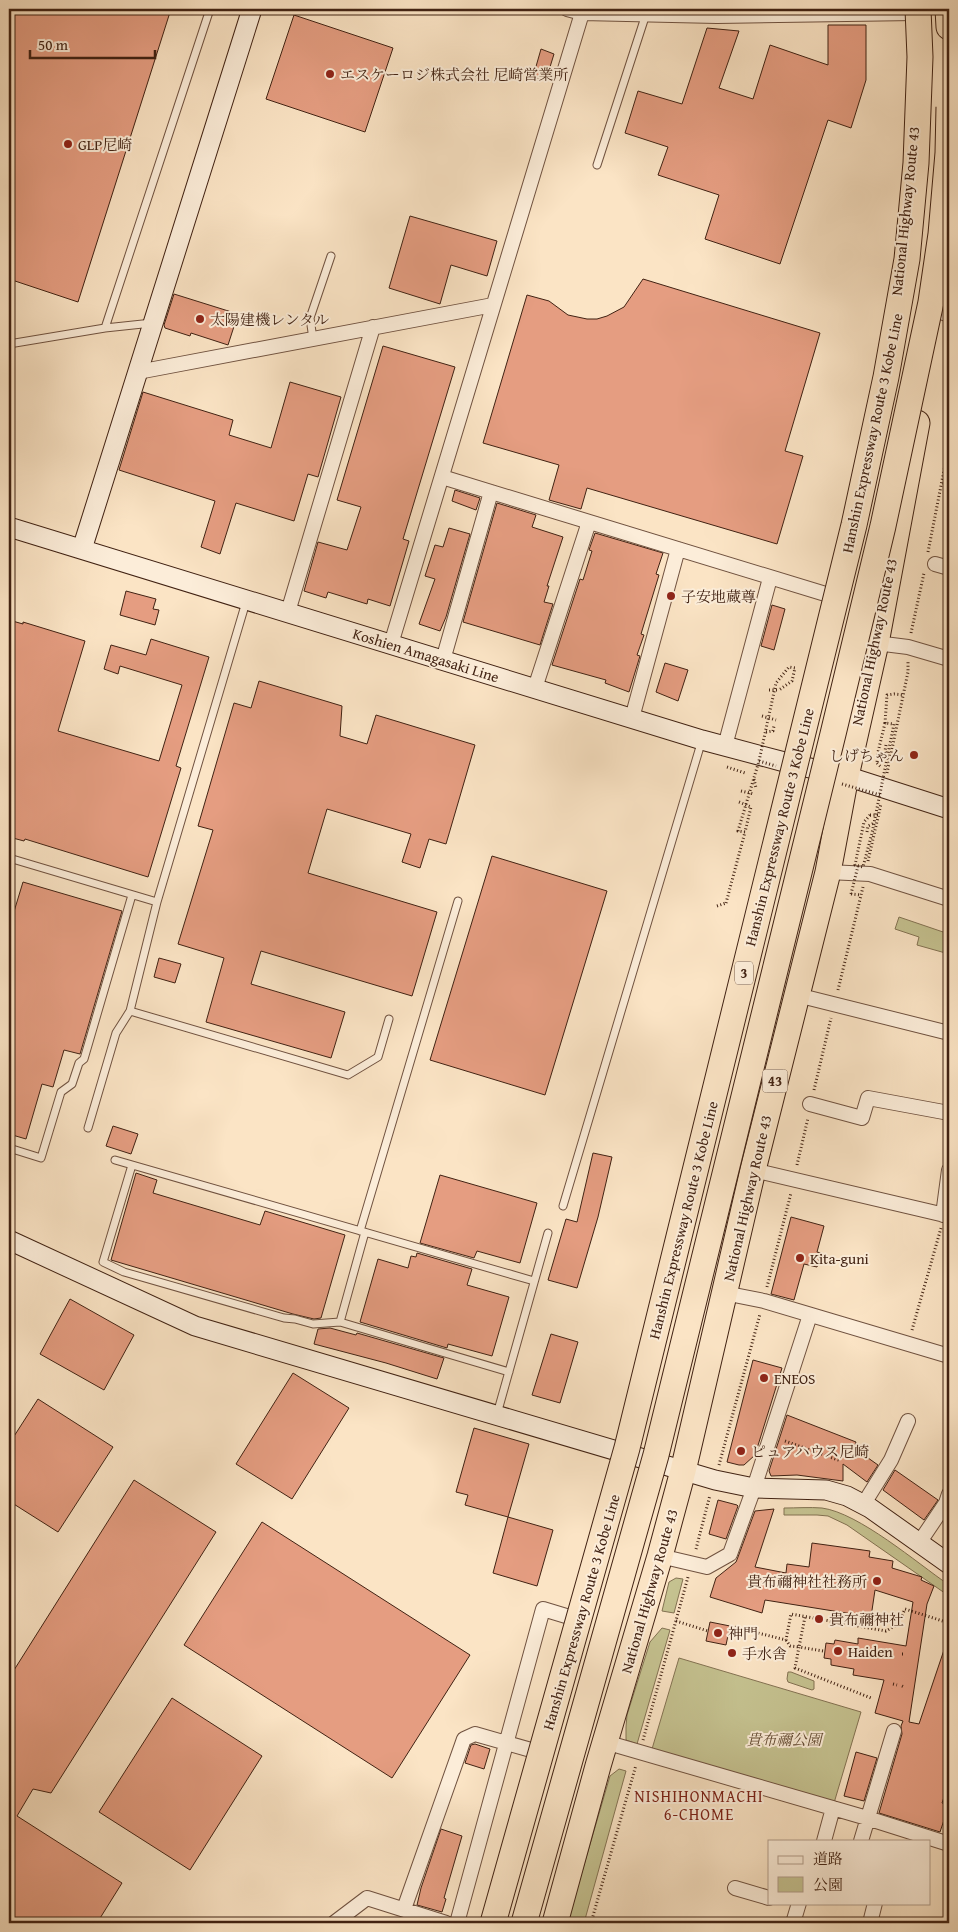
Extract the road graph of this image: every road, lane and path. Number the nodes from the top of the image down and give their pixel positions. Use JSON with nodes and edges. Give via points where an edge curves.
{"nodes":[{"id":1,"x":210,"y":9,"type":"edge"},
{"id":2,"x":252,"y":9,"type":"edge"},
{"id":3,"x":567,"y":9,"type":"edge"},
{"id":4,"x":948,"y":9,"type":"edge"},
{"id":5,"x":916,"y":10,"type":"edge"},
{"id":6,"x":582,"y":11,"type":"edge"},
{"id":7,"x":646,"y":14,"type":"junction"},
{"id":8,"x":949,"y":27,"type":"edge"},
{"id":9,"x":949,"y":106,"type":"edge"},
{"id":10,"x":597,"y":165,"type":"dead end"},
{"id":11,"x":949,"y":228,"type":"edge"},
{"id":12,"x":331,"y":256,"type":"dead end"},
{"id":13,"x":493,"y":305,"type":"junction"},
{"id":14,"x":944,"y":313,"type":"edge"},
{"id":15,"x":153,"y":323,"type":"junction"},
{"id":16,"x":105,"y":328,"type":"junction"},
{"id":17,"x":373,"y":328,"type":"junction"},
{"id":18,"x":313,"y":339,"type":"junction"},
{"id":19,"x":9,"y":344,"type":"edge"},
{"id":20,"x":138,"y":372,"type":"junction"},
{"id":21,"x":442,"y":476,"type":"junction"},
{"id":22,"x":943,"y":483,"type":"dead end"},
{"id":23,"x":949,"y":486,"type":"edge"},
{"id":24,"x":491,"y":492,"type":"junction"},
{"id":25,"x":589,"y":522,"type":"junction"},
{"id":26,"x":9,"y":527,"type":"edge"},
{"id":27,"x":678,"y":549,"type":"junction"},
{"id":28,"x":82,"y":550,"type":"junction"},
{"id":29,"x":935,"y":564,"type":"dead end"},
{"id":30,"x":949,"y":568,"type":"edge"},
{"id":31,"x":770,"y":578,"type":"junction"},
{"id":32,"x":832,"y":596,"type":"junction"},
{"id":33,"x":247,"y":599,"type":"junction"},
{"id":34,"x":288,"y":612,"type":"junction"},
{"id":35,"x":876,"y":643,"type":"junction"},
{"id":36,"x":391,"y":644,"type":"junction"},
{"id":37,"x":949,"y":659,"type":"edge"},
{"id":38,"x":443,"y":660,"type":"junction"},
{"id":39,"x":535,"y":688,"type":"junction"},
{"id":40,"x":769,"y":690,"type":"dead end"},
{"id":41,"x":904,"y":695,"type":"dead end"},
{"id":42,"x":762,"y":716,"type":"dead end"},
{"id":43,"x":632,"y":718,"type":"junction"},
{"id":44,"x":776,"y":720,"type":"dead end"},
{"id":45,"x":885,"y":722,"type":"junction"},
{"id":46,"x":774,"y":726,"type":"dead end"},
{"id":47,"x":766,"y":732,"type":"junction"},
{"id":48,"x":702,"y":740,"type":"junction"},
{"id":49,"x":725,"y":746,"type":"junction"},
{"id":50,"x":792,"y":764,"type":"junction"},
{"id":51,"x":881,"y":768,"type":"dead end"},
{"id":52,"x":846,"y":776,"type":"junction"},
{"id":53,"x":754,"y":779,"type":"junction"},
{"id":54,"x":756,"y":788,"type":"dead end"},
{"id":55,"x":742,"y":790,"type":"dead end"},
{"id":56,"x":754,"y":794,"type":"dead end"},
{"id":57,"x":739,"y":802,"type":"dead end"},
{"id":58,"x":949,"y":809,"type":"edge"},
{"id":59,"x":878,"y":815,"type":"dead end"},
{"id":60,"x":745,"y":832,"type":"junction"},
{"id":61,"x":9,"y":858,"type":"edge"},
{"id":62,"x":858,"y":866,"type":"junction"},
{"id":63,"x":828,"y":872,"type":"junction"},
{"id":64,"x":132,"y":895,"type":"junction"},
{"id":65,"x":861,"y":895,"type":"dead end"},
{"id":66,"x":949,"y":899,"type":"edge"},
{"id":67,"x":458,"y":901,"type":"dead end"},
{"id":68,"x":157,"y":902,"type":"junction"},
{"id":69,"x":717,"y":906,"type":"dead end"},
{"id":70,"x":797,"y":995,"type":"junction"},
{"id":71,"x":130,"y":1011,"type":"junction"},
{"id":72,"x":389,"y":1019,"type":"dead end"},
{"id":73,"x":949,"y":1033,"type":"edge"},
{"id":74,"x":810,"y":1104,"type":"dead end"},
{"id":75,"x":949,"y":1112,"type":"edge"},
{"id":76,"x":88,"y":1128,"type":"dead end"},
{"id":77,"x":9,"y":1148,"type":"edge"},
{"id":78,"x":115,"y":1160,"type":"dead end"},
{"id":79,"x":132,"y":1165,"type":"junction"},
{"id":80,"x":753,"y":1170,"type":"junction"},
{"id":81,"x":949,"y":1170,"type":"edge"},
{"id":82,"x":563,"y":1206,"type":"dead end"},
{"id":83,"x":946,"y":1216,"type":"edge"},
{"id":84,"x":362,"y":1231,"type":"junction"},
{"id":85,"x":548,"y":1232,"type":"dead end"},
{"id":86,"x":9,"y":1240,"type":"edge"},
{"id":87,"x":534,"y":1281,"type":"junction"},
{"id":88,"x":724,"y":1293,"type":"junction"},
{"id":89,"x":810,"y":1315,"type":"junction"},
{"id":90,"x":340,"y":1322,"type":"junction"},
{"id":91,"x":908,"y":1344,"type":"junction"},
{"id":92,"x":949,"y":1356,"type":"edge"},
{"id":93,"x":509,"y":1372,"type":"junction"},
{"id":94,"x":497,"y":1414,"type":"junction"},
{"id":95,"x":908,"y":1421,"type":"dead end"},
{"id":96,"x":771,"y":1436,"type":"junction"},
{"id":97,"x":622,"y":1452,"type":"junction"},
{"id":98,"x":841,"y":1461,"type":"dead end"},
{"id":99,"x":683,"y":1471,"type":"junction"},
{"id":100,"x":754,"y":1488,"type":"junction"},
{"id":101,"x":949,"y":1494,"type":"edge"},
{"id":102,"x":863,"y":1504,"type":"junction"},
{"id":103,"x":919,"y":1543,"type":"junction"},
{"id":104,"x":660,"y":1556,"type":"junction"},
{"id":105,"x":949,"y":1564,"type":"edge"},
{"id":106,"x":805,"y":1617,"type":"junction"},
{"id":107,"x":576,"y":1619,"type":"junction"},
{"id":108,"x":676,"y":1621,"type":"dead end"},
{"id":109,"x":949,"y":1623,"type":"edge"},
{"id":110,"x":708,"y":1631,"type":"dead end"},
{"id":111,"x":728,"y":1635,"type":"dead end"},
{"id":112,"x":786,"y":1640,"type":"junction"},
{"id":113,"x":799,"y":1647,"type":"junction"},
{"id":114,"x":823,"y":1652,"type":"dead end"},
{"id":115,"x":871,"y":1698,"type":"dead end"},
{"id":116,"x":894,"y":1730,"type":"dead end"},
{"id":117,"x":506,"y":1742,"type":"junction"},
{"id":118,"x":605,"y":1742,"type":"junction"},
{"id":119,"x":538,"y":1752,"type":"junction"},
{"id":120,"x":833,"y":1808,"type":"junction"},
{"id":121,"x":867,"y":1818,"type":"junction"},
{"id":122,"x":824,"y":1840,"type":"edge"},
{"id":123,"x":861,"y":1840,"type":"edge"},
{"id":124,"x":949,"y":1844,"type":"edge"},
{"id":125,"x":735,"y":1888,"type":"dead end"},
{"id":126,"x":768,"y":1898,"type":"edge"},
{"id":127,"x":795,"y":1904,"type":"edge"},
{"id":128,"x":875,"y":1904,"type":"edge"},
{"id":129,"x":404,"y":1909,"type":"junction"},
{"id":130,"x":334,"y":1923,"type":"edge"},
{"id":131,"x":446,"y":1923,"type":"edge"},
{"id":132,"x":457,"y":1923,"type":"edge"},
{"id":133,"x":492,"y":1923,"type":"edge"},
{"id":134,"x":524,"y":1923,"type":"edge"},
{"id":135,"x":554,"y":1923,"type":"edge"},
{"id":136,"x":793,"y":1923,"type":"edge"},
{"id":137,"x":870,"y":1923,"type":"edge"}],
"edges":[{"from":1,"to":16,"type":"lane"},
{"from":2,"to":15,"type":"street"},
{"from":3,"to":6,"type":"street"},
{"from":4,"to":8,"type":"highway"},
{"from":5,"to":7,"type":"street","via":[[717,16]]},
{"from":5,"to":32,"type":"highway","name":"National Highway Route 43","via":[[909,204],[895,312],[851,528]]},
{"from":5,"to":133,"type":"highway","name":"Hanshin Expressway Route 3 Kobe Line","number":"3","bridge":true,"via":[[920,57],[916,163],[907,259],[854,525],[626,1448]]},
{"from":6,"to":7,"type":"street"},
{"from":6,"to":13,"type":"street"},
{"from":7,"to":10,"type":"lane"},
{"from":9,"to":134,"type":"highway","name":"Hanshin Expressway Route 3 Kobe Line","number":"3","bridge":true,"via":[[941,234],[931,302],[883,526],[656,1455]]},
{"from":11,"to":14,"type":"highway","name":"National Highway Route 43","number":"43"},
{"from":12,"to":18,"type":"lane","via":[[310,318]]},
{"from":13,"to":17,"type":"street"},
{"from":13,"to":21,"type":"street"},
{"from":14,"to":35,"type":"highway","name":"National Highway Route 43","number":"43"},
{"from":15,"to":16,"type":"lane"},
{"from":15,"to":20,"type":"street"},
{"from":16,"to":19,"type":"lane"},
{"from":17,"to":18,"type":"street"},
{"from":17,"to":34,"type":"street"},
{"from":18,"to":20,"type":"street"},
{"from":20,"to":28,"type":"street"},
{"from":21,"to":24,"type":"street"},
{"from":21,"to":36,"type":"street"},
{"from":22,"to":23,"type":"path"},
{"from":24,"to":25,"type":"street"},
{"from":24,"to":38,"type":"street"},
{"from":25,"to":27,"type":"street"},
{"from":25,"to":39,"type":"street"},
{"from":26,"to":28,"type":"street","name":"Koshien Amagasaki Line"},
{"from":27,"to":31,"type":"street"},
{"from":27,"to":43,"type":"street"},
{"from":28,"to":33,"type":"street","name":"Koshien Amagasaki Line"},
{"from":29,"to":30,"type":"street"},
{"from":31,"to":32,"type":"street"},
{"from":31,"to":49,"type":"street"},
{"from":32,"to":50,"type":"highway","name":"National Highway Route 43"},
{"from":33,"to":34,"type":"street","name":"Koshien Amagasaki Line"},
{"from":33,"to":68,"type":"lane"},
{"from":34,"to":36,"type":"street","name":"Koshien Amagasaki Line"},
{"from":35,"to":37,"type":"street","via":[[908,647]]},
{"from":35,"to":52,"type":"highway","name":"National Highway Route 43","number":"43"},
{"from":36,"to":38,"type":"street","name":"Koshien Amagasaki Line"},
{"from":38,"to":39,"type":"street","name":"Koshien Amagasaki Line"},
{"from":39,"to":43,"type":"street","name":"Koshien Amagasaki Line"},
{"from":40,"to":47,"type":"path","bridge":true,"via":[[779,690],[792,681],[795,668],[789,667],[776,683]]},
{"from":41,"to":45,"type":"path","via":[[887,695]]},
{"from":42,"to":44,"type":"path"},
{"from":43,"to":48,"type":"street","name":"Koshien Amagasaki Line"},
{"from":45,"to":51,"type":"path","bridge":true,"via":[[878,752],[877,764]]},
{"from":45,"to":62,"type":"path","bridge":true,"via":[[894,724],[888,757],[863,868]]},
{"from":46,"to":47,"type":"path","via":[[773,731]]},
{"from":47,"to":53,"type":"path","bridge":true},
{"from":48,"to":49,"type":"street","name":"Koshien Amagasaki Line"},
{"from":48,"to":82,"type":"lane"},
{"from":49,"to":50,"type":"street","name":"Koshien Amagasaki Line"},
{"from":50,"to":52,"type":"street","name":"Koshien Amagasaki Line"},
{"from":50,"to":97,"type":"highway","name":"National Highway Route 43"},
{"from":52,"to":58,"type":"street","name":"Koshien Amagasaki Line"},
{"from":52,"to":63,"type":"highway","name":"National Highway Route 43","number":"43"},
{"from":53,"to":54,"type":"path","bridge":true},
{"from":53,"to":60,"type":"path","bridge":true,"via":[[738,831]]},
{"from":55,"to":56,"type":"path"},
{"from":57,"to":60,"type":"path","via":[[751,807]]},
{"from":59,"to":62,"type":"path","bridge":true,"via":[[870,816],[864,822],[855,865]]},
{"from":60,"to":69,"type":"path","bridge":true,"via":[[726,903]]},
{"from":61,"to":64,"type":"lane"},
{"from":62,"to":65,"type":"path","bridge":true,"via":[[851,894]]},
{"from":63,"to":66,"type":"street","via":[[870,874]]},
{"from":63,"to":70,"type":"highway","name":"National Highway Route 43","number":"43"},
{"from":64,"to":68,"type":"lane"},
{"from":64,"to":77,"type":"lane","via":[[84,1059],[79,1063],[72,1084],[61,1092],[41,1158]]},
{"from":67,"to":84,"type":"lane"},
{"from":68,"to":71,"type":"lane"},
{"from":70,"to":73,"type":"street"},
{"from":70,"to":80,"type":"highway","name":"National Highway Route 43","number":"43"},
{"from":71,"to":72,"type":"lane","via":[[348,1075],[378,1057]]},
{"from":71,"to":76,"type":"lane","via":[[116,1033]]},
{"from":74,"to":75,"type":"street","via":[[862,1118],[868,1098]]},
{"from":78,"to":79,"type":"lane"},
{"from":79,"to":84,"type":"lane"},
{"from":79,"to":90,"type":"lane","via":[[103,1262],[124,1272],[284,1318],[313,1324]]},
{"from":80,"to":83,"type":"street"},
{"from":80,"to":88,"type":"highway","name":"National Highway Route 43","number":"43"},
{"from":81,"to":83,"type":"street"},
{"from":83,"to":91,"type":"path"},
{"from":84,"to":87,"type":"lane"},
{"from":84,"to":90,"type":"lane"},
{"from":85,"to":87,"type":"lane"},
{"from":86,"to":94,"type":"street","via":[[195,1326]]},
{"from":87,"to":93,"type":"lane"},
{"from":88,"to":89,"type":"street"},
{"from":88,"to":99,"type":"highway","name":"National Highway Route 43","number":"43"},
{"from":89,"to":91,"type":"street"},
{"from":89,"to":96,"type":"street"},
{"from":90,"to":93,"type":"lane"},
{"from":91,"to":92,"type":"street"},
{"from":93,"to":94,"type":"lane"},
{"from":94,"to":97,"type":"street"},
{"from":95,"to":102,"type":"street","via":[[891,1460]]},
{"from":96,"to":98,"type":"path"},
{"from":96,"to":100,"type":"street"},
{"from":97,"to":99,"type":"street"},
{"from":97,"to":107,"type":"highway","name":"National Highway Route 43"},
{"from":99,"to":100,"type":"street"},
{"from":99,"to":104,"type":"highway","name":"National Highway Route 43","number":"43"},
{"from":100,"to":102,"type":"street","via":[[826,1490]]},
{"from":100,"to":104,"type":"street","via":[[730,1554],[707,1566]]},
{"from":101,"to":103,"type":"street"},
{"from":102,"to":103,"type":"street"},
{"from":103,"to":105,"type":"street"},
{"from":104,"to":118,"type":"highway","name":"National Highway Route 43","number":"43"},
{"from":106,"to":109,"type":"path","via":[[886,1631],[898,1624],[904,1609]]},
{"from":106,"to":112,"type":"path","via":[[791,1614]]},
{"from":106,"to":113,"type":"path"},
{"from":107,"to":117,"type":"street","via":[[543,1609]]},
{"from":107,"to":119,"type":"highway","name":"National Highway Route 43"},
{"from":108,"to":110,"type":"path"},
{"from":111,"to":112,"type":"path","via":[[732,1636],[734,1627]]},
{"from":112,"to":113,"type":"path","via":[[790,1646]]},
{"from":113,"to":114,"type":"path"},
{"from":113,"to":115,"type":"path","via":[[795,1668]]},
{"from":116,"to":121,"type":"street"},
{"from":117,"to":119,"type":"street"},
{"from":117,"to":129,"type":"street","via":[[475,1734],[464,1739]]},
{"from":117,"to":132,"type":"street"},
{"from":118,"to":120,"type":"street"},
{"from":118,"to":135,"type":"highway","name":"National Highway Route 43","number":"43"},
{"from":119,"to":133,"type":"highway","name":"National Highway Route 43"},
{"from":120,"to":121,"type":"street"},
{"from":120,"to":122,"type":"street"},
{"from":121,"to":123,"type":"street"},
{"from":121,"to":124,"type":"street"},
{"from":125,"to":126,"type":"street"},
{"from":127,"to":136,"type":"street"},
{"from":128,"to":137,"type":"street"},
{"from":129,"to":130,"type":"street","via":[[367,1898]]},
{"from":129,"to":131,"type":"street"}]}
